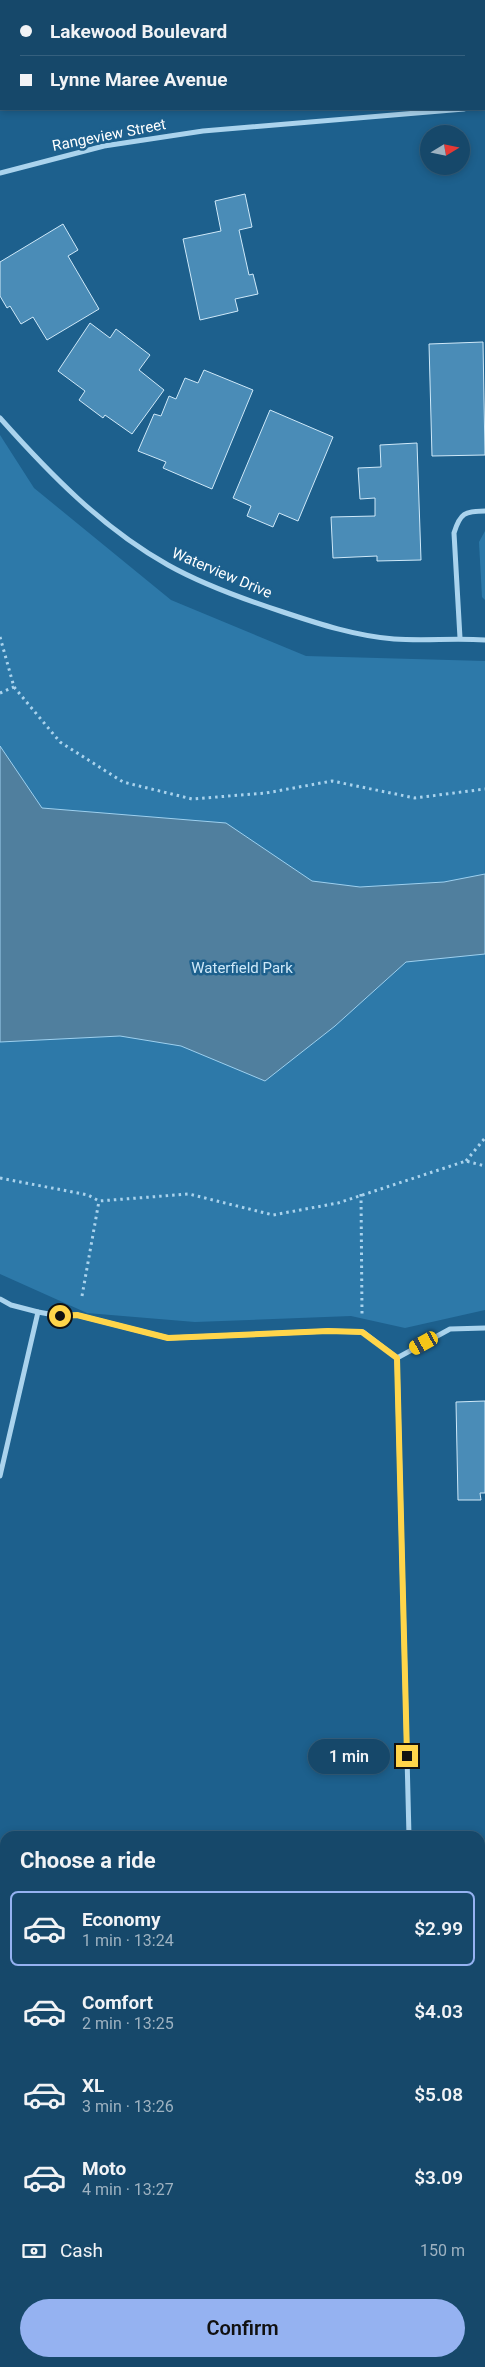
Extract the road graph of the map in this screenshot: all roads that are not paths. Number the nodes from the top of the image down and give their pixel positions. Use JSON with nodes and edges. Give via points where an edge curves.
{"nodes":[{"id":1,"x":354,"y":110,"type":"edge"},
{"id":2,"x":450,"y":110,"type":"edge"},
{"id":3,"x":354,"y":117,"type":"junction"},
{"id":4,"x":0,"y":173,"type":"edge"},
{"id":5,"x":0,"y":418,"type":"edge"},
{"id":6,"x":485,"y":510,"type":"edge"},
{"id":7,"x":460,"y":638,"type":"junction"},
{"id":8,"x":485,"y":640,"type":"edge"},
{"id":9,"x":0,"y":1299,"type":"edge"},
{"id":10,"x":38,"y":1312,"type":"junction"},
{"id":11,"x":485,"y":1328,"type":"edge"},
{"id":12,"x":397,"y":1358,"type":"junction"},
{"id":13,"x":0,"y":1476,"type":"edge"},
{"id":14,"x":409,"y":1831,"type":"edge"}],
"edges":[{"from":1,"to":3,"type":"street"},
{"from":2,"to":3,"type":"street","name":"Rangeview Street"},
{"from":3,"to":4,"type":"street","name":"Rangeview Street","via":[[203,130],[45,160]]},
{"from":5,"to":7,"type":"street","name":"Waterview Drive","via":[[46,470],[106,523],[168,565],[248,600],[332,629],[394,639]]},
{"from":6,"to":7,"type":"street","via":[[469,511],[458,519],[454,533]]},
{"from":7,"to":8,"type":"street","name":"Waterview Drive"},
{"from":9,"to":10,"type":"street"},
{"from":10,"to":12,"type":"street","via":[[77,1315],[168,1338],[362,1332]]},
{"from":10,"to":13,"type":"street"},
{"from":11,"to":12,"type":"street","via":[[450,1329]]},
{"from":12,"to":14,"type":"street"}]}
